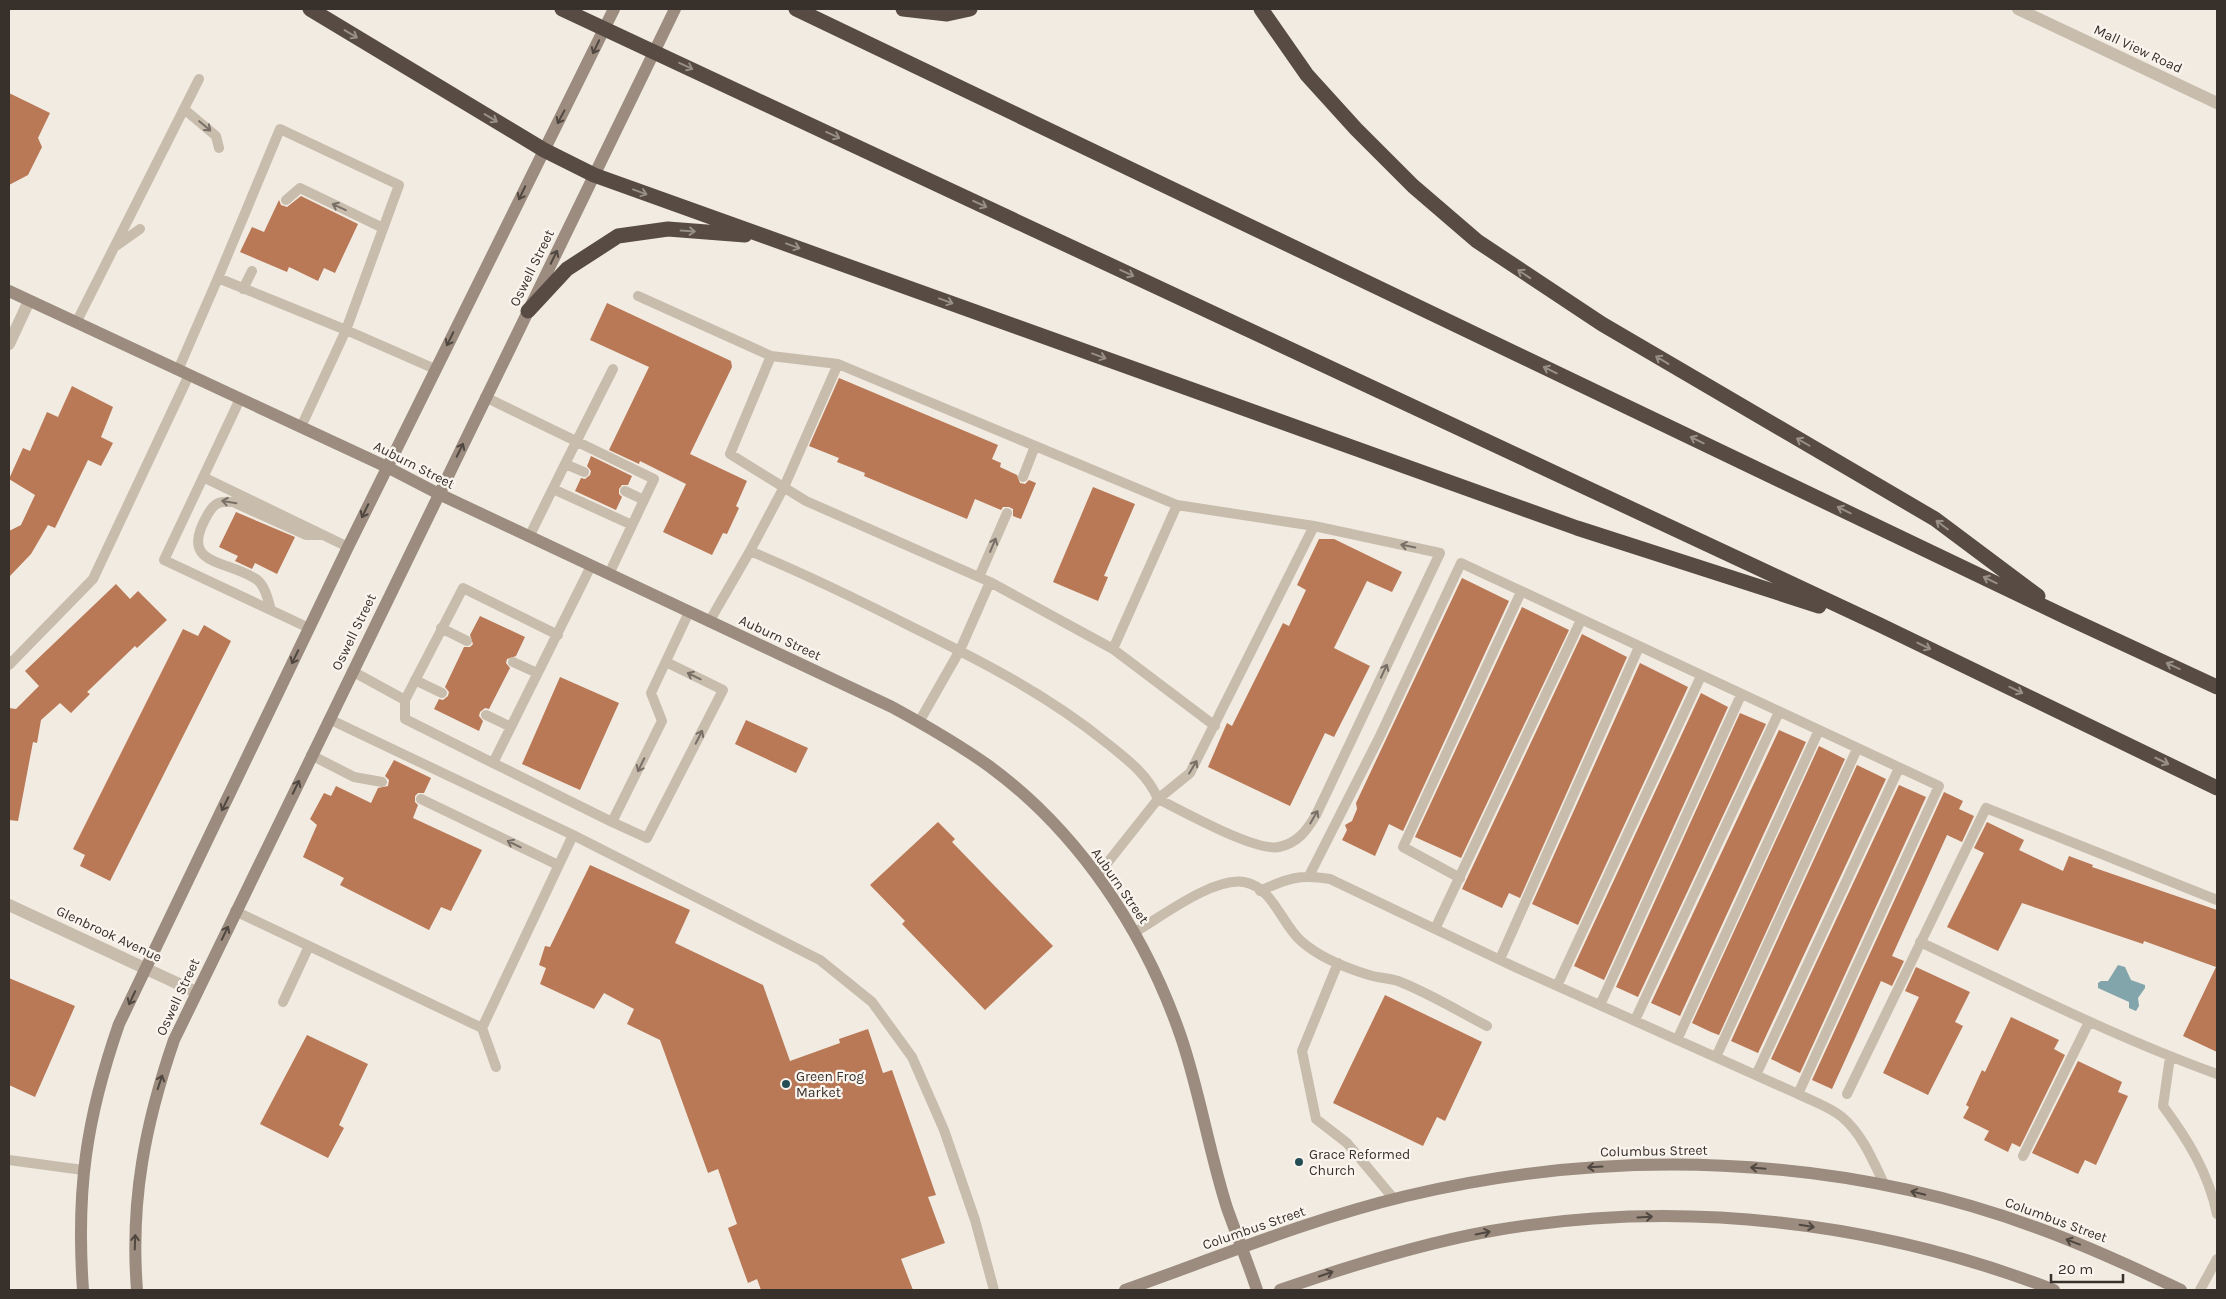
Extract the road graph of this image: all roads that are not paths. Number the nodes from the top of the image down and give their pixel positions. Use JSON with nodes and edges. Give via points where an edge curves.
{"nodes":[{"id":1,"x":310,"y":9,"type":"edge"},
{"id":2,"x":562,"y":9,"type":"edge"},
{"id":3,"x":614,"y":9,"type":"edge"},
{"id":4,"x":675,"y":9,"type":"edge"},
{"id":5,"x":796,"y":9,"type":"edge"},
{"id":6,"x":903,"y":9,"type":"edge"},
{"id":7,"x":970,"y":9,"type":"edge"},
{"id":8,"x":1261,"y":9,"type":"edge"},
{"id":9,"x":2018,"y":9,"type":"edge"},
{"id":10,"x":2036,"y":12,"type":"edge"},
{"id":11,"x":199,"y":79,"type":"dead end"},
{"id":12,"x":2217,"y":103,"type":"edge"},
{"id":13,"x":184,"y":109,"type":"junction"},
{"id":14,"x":219,"y":148,"type":"dead end"},
{"id":15,"x":544,"y":150,"type":"junction"},
{"id":16,"x":594,"y":175,"type":"junction"},
{"id":17,"x":286,"y":200,"type":"dead end"},
{"id":18,"x":383,"y":228,"type":"junction"},
{"id":19,"x":140,"y":229,"type":"dead end"},
{"id":20,"x":764,"y":236,"type":"junction"},
{"id":21,"x":114,"y":247,"type":"junction"},
{"id":22,"x":252,"y":271,"type":"dead end"},
{"id":23,"x":218,"y":278,"type":"junction"},
{"id":24,"x":243,"y":288,"type":"junction"},
{"id":25,"x":9,"y":291,"type":"edge"},
{"id":26,"x":638,"y":296,"type":"dead end"},
{"id":27,"x":29,"y":301,"type":"junction"},
{"id":28,"x":528,"y":311,"type":"junction"},
{"id":29,"x":76,"y":323,"type":"junction"},
{"id":30,"x":346,"y":330,"type":"junction"},
{"id":31,"x":9,"y":344,"type":"edge"},
{"id":32,"x":771,"y":356,"type":"junction"},
{"id":33,"x":838,"y":364,"type":"junction"},
{"id":34,"x":612,"y":369,"type":"dead end"},
{"id":35,"x":435,"y":370,"type":"junction"},
{"id":36,"x":184,"y":372,"type":"junction"},
{"id":37,"x":485,"y":397,"type":"junction"},
{"id":38,"x":240,"y":399,"type":"junction"},
{"id":39,"x":301,"y":427,"type":"junction"},
{"id":40,"x":576,"y":442,"type":"junction"},
{"id":41,"x":1035,"y":446,"type":"junction"},
{"id":42,"x":565,"y":464,"type":"junction"},
{"id":43,"x":387,"y":467,"type":"junction"},
{"id":44,"x":584,"y":472,"type":"dead end"},
{"id":45,"x":203,"y":477,"type":"junction"},
{"id":46,"x":1022,"y":477,"type":"dead end"},
{"id":47,"x":784,"y":487,"type":"junction"},
{"id":48,"x":553,"y":489,"type":"junction"},
{"id":49,"x":625,"y":491,"type":"dead end"},
{"id":50,"x":438,"y":494,"type":"junction"},
{"id":51,"x":644,"y":500,"type":"junction"},
{"id":52,"x":1177,"y":505,"type":"junction"},
{"id":53,"x":1007,"y":513,"type":"dead end"},
{"id":54,"x":632,"y":525,"type":"junction"},
{"id":55,"x":1314,"y":526,"type":"junction"},
{"id":56,"x":323,"y":535,"type":"junction"},
{"id":57,"x":529,"y":537,"type":"junction"},
{"id":58,"x":348,"y":547,"type":"junction"},
{"id":59,"x":750,"y":551,"type":"junction"},
{"id":60,"x":591,"y":566,"type":"junction"},
{"id":61,"x":609,"y":574,"type":"junction"},
{"id":62,"x":979,"y":577,"type":"junction"},
{"id":63,"x":990,"y":582,"type":"junction"},
{"id":64,"x":1521,"y":592,"type":"junction"},
{"id":65,"x":271,"y":610,"type":"junction"},
{"id":66,"x":689,"y":612,"type":"junction"},
{"id":67,"x":2066,"y":616,"type":"junction"},
{"id":68,"x":1581,"y":620,"type":"junction"},
{"id":69,"x":709,"y":622,"type":"junction"},
{"id":70,"x":1880,"y":625,"type":"junction"},
{"id":71,"x":310,"y":628,"type":"junction"},
{"id":72,"x":441,"y":628,"type":"junction"},
{"id":73,"x":558,"y":635,"type":"junction"},
{"id":74,"x":467,"y":641,"type":"dead end"},
{"id":75,"x":1639,"y":647,"type":"junction"},
{"id":76,"x":1113,"y":649,"type":"junction"},
{"id":77,"x":960,"y":650,"type":"junction"},
{"id":78,"x":512,"y":662,"type":"dead end"},
{"id":79,"x":666,"y":662,"type":"junction"},
{"id":80,"x":9,"y":665,"type":"edge"},
{"id":81,"x":352,"y":671,"type":"junction"},
{"id":82,"x":537,"y":674,"type":"junction"},
{"id":83,"x":1701,"y":676,"type":"junction"},
{"id":84,"x":415,"y":680,"type":"junction"},
{"id":85,"x":2217,"y":687,"type":"edge"},
{"id":86,"x":442,"y":693,"type":"dead end"},
{"id":87,"x":1741,"y":695,"type":"junction"},
{"id":88,"x":405,"y":700,"type":"junction"},
{"id":89,"x":1779,"y":712,"type":"junction"},
{"id":90,"x":486,"y":715,"type":"dead end"},
{"id":91,"x":329,"y":719,"type":"junction"},
{"id":92,"x":919,"y":722,"type":"junction"},
{"id":93,"x":1215,"y":726,"type":"junction"},
{"id":94,"x":511,"y":727,"type":"junction"},
{"id":95,"x":1819,"y":730,"type":"junction"},
{"id":96,"x":1857,"y":749,"type":"junction"},
{"id":97,"x":311,"y":755,"type":"junction"},
{"id":98,"x":492,"y":763,"type":"junction"},
{"id":99,"x":1898,"y":768,"type":"junction"},
{"id":100,"x":382,"y":782,"type":"dead end"},
{"id":101,"x":2217,"y":788,"type":"edge"},
{"id":102,"x":421,"y":799,"type":"dead end"},
{"id":103,"x":1158,"y":799,"type":"junction"},
{"id":104,"x":612,"y":822,"type":"junction"},
{"id":105,"x":573,"y":835,"type":"junction"},
{"id":106,"x":558,"y":865,"type":"junction"},
{"id":107,"x":1097,"y":876,"type":"junction"},
{"id":108,"x":1309,"y":876,"type":"junction"},
{"id":109,"x":1460,"y":878,"type":"junction"},
{"id":110,"x":1260,"y":891,"type":"junction"},
{"id":111,"x":2217,"y":900,"type":"edge"},
{"id":112,"x":9,"y":905,"type":"edge"},
{"id":113,"x":235,"y":911,"type":"junction"},
{"id":114,"x":1435,"y":929,"type":"junction"},
{"id":115,"x":1135,"y":932,"type":"junction"},
{"id":116,"x":1920,"y":942,"type":"junction"},
{"id":117,"x":309,"y":946,"type":"junction"},
{"id":118,"x":1500,"y":959,"type":"junction"},
{"id":119,"x":1338,"y":964,"type":"junction"},
{"id":120,"x":146,"y":967,"type":"junction"},
{"id":121,"x":1557,"y":986,"type":"junction"},
{"id":122,"x":196,"y":992,"type":"junction"},
{"id":123,"x":283,"y":1002,"type":"dead end"},
{"id":124,"x":1600,"y":1004,"type":"junction"},
{"id":125,"x":1635,"y":1020,"type":"junction"},
{"id":126,"x":2089,"y":1022,"type":"junction"},
{"id":127,"x":1487,"y":1026,"type":"dead end"},
{"id":128,"x":482,"y":1028,"type":"junction"},
{"id":129,"x":1677,"y":1040,"type":"junction"},
{"id":130,"x":1716,"y":1057,"type":"junction"},
{"id":131,"x":2170,"y":1057,"type":"junction"},
{"id":132,"x":496,"y":1067,"type":"dead end"},
{"id":133,"x":2217,"y":1074,"type":"edge"},
{"id":134,"x":1756,"y":1075,"type":"junction"},
{"id":135,"x":1798,"y":1094,"type":"junction"},
{"id":136,"x":1847,"y":1094,"type":"dead end"},
{"id":137,"x":2023,"y":1156,"type":"dead end"},
{"id":138,"x":9,"y":1160,"type":"edge"},
{"id":139,"x":83,"y":1170,"type":"junction"},
{"id":140,"x":1885,"y":1186,"type":"junction"},
{"id":141,"x":1394,"y":1199,"type":"junction"},
{"id":142,"x":2217,"y":1214,"type":"edge"},
{"id":143,"x":1243,"y":1248,"type":"junction"},
{"id":144,"x":2217,"y":1259,"type":"edge"},
{"id":145,"x":83,"y":1290,"type":"edge"},
{"id":146,"x":137,"y":1290,"type":"edge"},
{"id":147,"x":994,"y":1290,"type":"edge"},
{"id":148,"x":1125,"y":1290,"type":"edge"},
{"id":149,"x":1257,"y":1290,"type":"edge"},
{"id":150,"x":1280,"y":1290,"type":"edge"},
{"id":151,"x":2054,"y":1290,"type":"edge"},
{"id":152,"x":2181,"y":1290,"type":"edge"},
{"id":153,"x":2200,"y":1290,"type":"edge"}],
"edges":[{"from":1,"to":15,"type":"highway","one_way":true},
{"from":2,"to":70,"type":"highway","one_way":true},
{"from":3,"to":15,"type":"main road","one_way":true},
{"from":4,"to":16,"type":"main road","name":"Oswell Street"},
{"from":67,"to":5,"type":"highway","one_way":true},
{"from":6,"to":7,"type":"highway","via":[[947,14]]},
{"from":67,"to":8,"type":"highway","one_way":true,"via":[[1935,519],[1610,328],[1477,241],[1413,186],[1356,129],[1307,74]]},
{"from":9,"to":10,"type":"street","name":"Mall View Road"},
{"from":10,"to":12,"type":"street","name":"Mall View Road"},
{"from":11,"to":13,"type":"lane"},
{"from":13,"to":14,"type":"lane","one_way":true,"via":[[216,136]]},
{"from":13,"to":21,"type":"lane"},
{"from":15,"to":16,"type":"highway"},
{"from":15,"to":35,"type":"main road","one_way":true},
{"from":16,"to":20,"type":"highway","one_way":true},
{"from":28,"to":16,"type":"main road","name":"Oswell Street","one_way":true},
{"from":18,"to":17,"type":"lane","one_way":true,"via":[[300,188]]},
{"from":18,"to":23,"type":"lane","via":[[399,185],[280,129]]},
{"from":18,"to":30,"type":"lane"},
{"from":19,"to":21,"type":"lane"},
{"from":28,"to":20,"type":"highway","one_way":true,"via":[[566,269],[618,236],[668,229]]},
{"from":20,"to":70,"type":"highway","one_way":true,"via":[[1577,528]]},
{"from":21,"to":29,"type":"lane"},
{"from":22,"to":24,"type":"lane"},
{"from":23,"to":24,"type":"lane"},
{"from":23,"to":36,"type":"lane"},
{"from":24,"to":30,"type":"lane"},
{"from":25,"to":27,"type":"main road","name":"Auburn Street"},
{"from":26,"to":32,"type":"lane"},
{"from":27,"to":29,"type":"main road","name":"Auburn Street"},
{"from":27,"to":31,"type":"street"},
{"from":28,"to":37,"type":"main road","name":"Oswell Street"},
{"from":29,"to":36,"type":"main road","name":"Auburn Street"},
{"from":30,"to":35,"type":"lane"},
{"from":30,"to":39,"type":"lane"},
{"from":32,"to":33,"type":"lane"},
{"from":32,"to":47,"type":"lane","via":[[730,454]]},
{"from":33,"to":41,"type":"lane"},
{"from":33,"to":47,"type":"lane"},
{"from":34,"to":40,"type":"lane"},
{"from":35,"to":43,"type":"main road"},
{"from":36,"to":38,"type":"main road","name":"Auburn Street"},
{"from":36,"to":80,"type":"lane","via":[[93,579]]},
{"from":37,"to":40,"type":"lane"},
{"from":50,"to":37,"type":"main road","name":"Oswell Street","one_way":true},
{"from":38,"to":39,"type":"main road","name":"Auburn Street"},
{"from":38,"to":45,"type":"lane"},
{"from":39,"to":43,"type":"main road","name":"Auburn Street"},
{"from":40,"to":42,"type":"lane"},
{"from":40,"to":51,"type":"lane","via":[[654,479]]},
{"from":41,"to":46,"type":"lane"},
{"from":41,"to":52,"type":"lane"},
{"from":42,"to":44,"type":"lane"},
{"from":42,"to":48,"type":"lane"},
{"from":43,"to":50,"type":"main road","name":"Auburn Street"},
{"from":43,"to":58,"type":"main road","one_way":true},
{"from":45,"to":56,"type":"lane"},
{"from":45,"to":65,"type":"lane","via":[[164,560]]},
{"from":47,"to":59,"type":"lane"},
{"from":47,"to":62,"type":"lane","via":[[806,501]]},
{"from":48,"to":54,"type":"lane"},
{"from":48,"to":57,"type":"lane"},
{"from":49,"to":51,"type":"lane"},
{"from":50,"to":57,"type":"main road","name":"Auburn Street"},
{"from":50,"to":81,"type":"main road","name":"Oswell Street"},
{"from":51,"to":54,"type":"lane"},
{"from":52,"to":55,"type":"lane"},
{"from":52,"to":76,"type":"lane"},
{"from":62,"to":53,"type":"lane","one_way":true},
{"from":54,"to":61,"type":"lane"},
{"from":55,"to":93,"type":"lane"},
{"from":103,"to":55,"type":"lane","one_way":true,"via":[[1252,843],[1279,847],[1302,837],[1316,816],[1440,553]]},
{"from":56,"to":58,"type":"lane"},
{"from":56,"to":65,"type":"lane","one_way":true,"via":[[306,535],[233,502],[214,504],[196,538],[198,547],[207,557],[258,580]]},
{"from":57,"to":60,"type":"main road","name":"Auburn Street"},
{"from":58,"to":71,"type":"main road"},
{"from":59,"to":69,"type":"lane"},
{"from":59,"to":77,"type":"lane"},
{"from":60,"to":61,"type":"main road","name":"Auburn Street"},
{"from":60,"to":73,"type":"lane"},
{"from":61,"to":66,"type":"main road","name":"Auburn Street"},
{"from":62,"to":63,"type":"lane"},
{"from":63,"to":76,"type":"lane"},
{"from":63,"to":77,"type":"lane"},
{"from":64,"to":68,"type":"lane"},
{"from":64,"to":108,"type":"lane","via":[[1461,563],[1379,738]]},
{"from":64,"to":109,"type":"lane","via":[[1403,847]]},
{"from":65,"to":71,"type":"lane"},
{"from":66,"to":69,"type":"main road","name":"Auburn Street"},
{"from":66,"to":79,"type":"lane"},
{"from":85,"to":67,"type":"highway","one_way":true},
{"from":68,"to":75,"type":"lane"},
{"from":68,"to":109,"type":"lane"},
{"from":69,"to":92,"type":"main road","name":"Auburn Street"},
{"from":70,"to":101,"type":"highway","one_way":true},
{"from":71,"to":120,"type":"main road","one_way":true},
{"from":72,"to":73,"type":"lane","via":[[463,588]]},
{"from":72,"to":74,"type":"lane"},
{"from":72,"to":84,"type":"lane"},
{"from":73,"to":82,"type":"lane"},
{"from":75,"to":83,"type":"lane"},
{"from":75,"to":118,"type":"lane"},
{"from":76,"to":93,"type":"lane"},
{"from":77,"to":92,"type":"lane"},
{"from":77,"to":103,"type":"lane","via":[[1036,691],[1081,722],[1151,782]]},
{"from":78,"to":82,"type":"lane"},
{"from":79,"to":104,"type":"lane","one_way":true,"via":[[651,693],[662,721]]},
{"from":104,"to":79,"type":"lane","one_way":true,"via":[[647,838],[722,690]]},
{"from":81,"to":88,"type":"lane"},
{"from":81,"to":91,"type":"main road","name":"Oswell Street"},
{"from":82,"to":94,"type":"lane"},
{"from":83,"to":87,"type":"lane"},
{"from":83,"to":121,"type":"lane"},
{"from":84,"to":86,"type":"lane"},
{"from":84,"to":88,"type":"lane"},
{"from":87,"to":89,"type":"lane"},
{"from":87,"to":124,"type":"lane"},
{"from":88,"to":98,"type":"lane","via":[[404,719]]},
{"from":89,"to":95,"type":"lane"},
{"from":89,"to":125,"type":"lane"},
{"from":90,"to":94,"type":"lane"},
{"from":91,"to":97,"type":"main road","name":"Oswell Street"},
{"from":91,"to":105,"type":"lane"},
{"from":92,"to":107,"type":"main road","name":"Auburn Street","via":[[990,767],[1027,798]]},
{"from":103,"to":93,"type":"lane","one_way":true,"via":[[1190,773]]},
{"from":94,"to":98,"type":"lane"},
{"from":95,"to":96,"type":"lane"},
{"from":95,"to":129,"type":"lane"},
{"from":96,"to":99,"type":"lane"},
{"from":96,"to":130,"type":"lane"},
{"from":97,"to":100,"type":"lane","via":[[354,777]]},
{"from":113,"to":97,"type":"main road","name":"Oswell Street","one_way":true},
{"from":98,"to":104,"type":"lane"},
{"from":99,"to":134,"type":"lane"},
{"from":99,"to":135,"type":"lane","via":[[1939,786]]},
{"from":106,"to":102,"type":"lane","one_way":true},
{"from":103,"to":107,"type":"lane"},
{"from":105,"to":106,"type":"lane"},
{"from":105,"to":147,"type":"lane","via":[[820,960],[872,1002],[912,1057],[944,1130]]},
{"from":106,"to":128,"type":"lane"},
{"from":107,"to":115,"type":"main road","name":"Auburn Street"},
{"from":108,"to":110,"type":"lane","via":[[1287,878]]},
{"from":108,"to":114,"type":"lane","via":[[1330,879]]},
{"from":109,"to":114,"type":"lane"},
{"from":110,"to":115,"type":"lane","via":[[1245,882],[1208,889]]},
{"from":110,"to":119,"type":"lane","via":[[1278,909],[1300,941]]},
{"from":111,"to":116,"type":"lane","via":[[1986,808]]},
{"from":112,"to":120,"type":"street","name":"Glenbrook Avenue"},
{"from":113,"to":117,"type":"lane"},
{"from":122,"to":113,"type":"main road","name":"Oswell Street","one_way":true},
{"from":114,"to":118,"type":"lane"},
{"from":115,"to":143,"type":"main road","name":"Auburn Street","via":[[1161,984],[1181,1037],[1227,1209]]},
{"from":116,"to":126,"type":"lane"},
{"from":116,"to":136,"type":"lane"},
{"from":117,"to":123,"type":"lane"},
{"from":117,"to":128,"type":"lane"},
{"from":118,"to":121,"type":"lane"},
{"from":119,"to":127,"type":"lane","via":[[1397,981]]},
{"from":119,"to":141,"type":"lane","via":[[1302,1051],[1316,1119],[1347,1143]]},
{"from":120,"to":122,"type":"street","name":"Glenbrook Avenue"},
{"from":120,"to":139,"type":"main road","one_way":true,"via":[[119,1024],[103,1070],[89,1125]]},
{"from":121,"to":124,"type":"lane"},
{"from":146,"to":122,"type":"main road","name":"Oswell Street","one_way":true,"via":[[134,1256],[136,1198],[144,1141],[161,1076]]},
{"from":124,"to":125,"type":"lane"},
{"from":125,"to":129,"type":"lane"},
{"from":126,"to":131,"type":"lane"},
{"from":126,"to":137,"type":"lane"},
{"from":128,"to":132,"type":"lane"},
{"from":129,"to":130,"type":"lane"},
{"from":130,"to":134,"type":"lane"},
{"from":131,"to":133,"type":"lane"},
{"from":131,"to":142,"type":"lane","via":[[2163,1106],[2187,1139],[2211,1187]]},
{"from":134,"to":135,"type":"lane"},
{"from":135,"to":140,"type":"lane","via":[[1841,1116],[1854,1129]]},
{"from":138,"to":139,"type":"lane"},
{"from":139,"to":145,"type":"main road","via":[[80,1240]]},
{"from":140,"to":141,"type":"main road","name":"Columbus Street","one_way":true,"via":[[1808,1173],[1732,1166],[1655,1164],[1578,1168],[1483,1180]]},
{"from":152,"to":140,"type":"main road","name":"Columbus Street","one_way":true,"via":[[2033,1226],[1959,1203]]},
{"from":141,"to":143,"type":"main road","name":"Columbus Street"},
{"from":143,"to":148,"type":"main road","name":"Columbus Street"},
{"from":143,"to":149,"type":"main road","name":"Auburn Street"},
{"from":144,"to":153,"type":"lane"},
{"from":150,"to":151,"type":"main road","one_way":true,"via":[[1420,1246],[1492,1231],[1583,1220],[1656,1216],[1802,1225],[1874,1237],[1946,1254]]}]}
